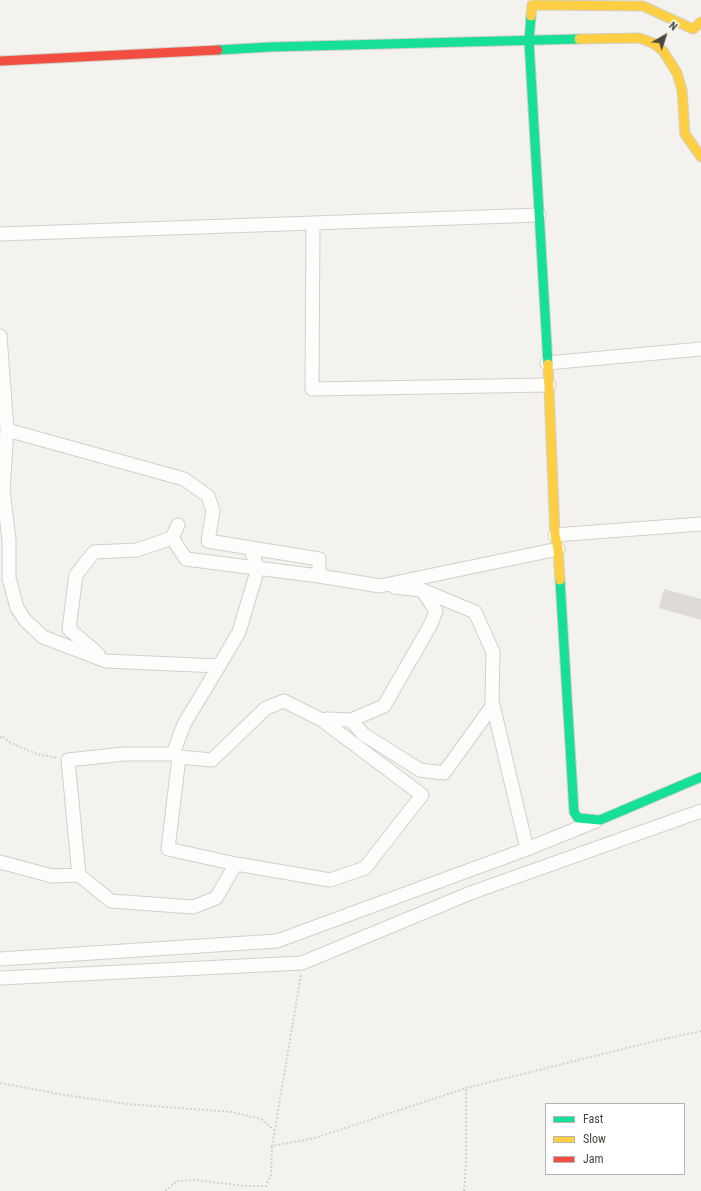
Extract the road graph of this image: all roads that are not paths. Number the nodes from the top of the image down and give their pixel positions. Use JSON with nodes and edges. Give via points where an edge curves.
{"nodes":[{"id":1,"x":532,"y":3,"type":"edge"},
{"id":2,"x":701,"y":22,"type":"edge"},
{"id":3,"x":529,"y":41,"type":"junction"},
{"id":4,"x":0,"y":61,"type":"edge"},
{"id":5,"x":701,"y":157,"type":"edge"},
{"id":6,"x":539,"y":215,"type":"junction"},
{"id":7,"x":313,"y":223,"type":"junction"},
{"id":8,"x":0,"y":234,"type":"edge"},
{"id":9,"x":0,"y":336,"type":"edge"},
{"id":10,"x":701,"y":349,"type":"edge"},
{"id":11,"x":547,"y":363,"type":"junction"},
{"id":12,"x":549,"y":385,"type":"junction"},
{"id":13,"x":6,"y":430,"type":"junction"},
{"id":14,"x":701,"y":524,"type":"edge"},
{"id":15,"x":178,"y":526,"type":"dead end"},
{"id":16,"x":555,"y":535,"type":"junction"},
{"id":17,"x":172,"y":538,"type":"junction"},
{"id":18,"x":250,"y":548,"type":"junction"},
{"id":19,"x":558,"y":549,"type":"junction"},
{"id":20,"x":258,"y":568,"type":"junction"},
{"id":21,"x":319,"y":576,"type":"junction"},
{"id":22,"x":380,"y":586,"type":"junction"},
{"id":23,"x":422,"y":590,"type":"junction"},
{"id":24,"x":106,"y":661,"type":"junction"},
{"id":25,"x":219,"y":666,"type":"junction"},
{"id":26,"x":493,"y":705,"type":"junction"},
{"id":27,"x":322,"y":720,"type":"junction"},
{"id":28,"x":351,"y":720,"type":"junction"},
{"id":29,"x":176,"y":756,"type":"junction"},
{"id":30,"x":701,"y":777,"type":"edge"},
{"id":31,"x":701,"y":811,"type":"edge"},
{"id":32,"x":600,"y":820,"type":"junction"},
{"id":33,"x":527,"y":849,"type":"junction"},
{"id":34,"x":0,"y":862,"type":"edge"},
{"id":35,"x":236,"y":864,"type":"junction"},
{"id":36,"x":79,"y":875,"type":"junction"},
{"id":37,"x":0,"y":959,"type":"edge"},
{"id":38,"x":0,"y":978,"type":"edge"}],
"edges":[{"from":1,"to":2,"type":"street","via":[[643,6],[693,29]]},
{"from":1,"to":3,"type":"street"},
{"from":3,"to":4,"type":"street","via":[[270,47]]},
{"from":3,"to":5,"type":"street","via":[[640,38],[652,43],[663,51],[677,73],[682,90],[685,134]]},
{"from":3,"to":6,"type":"street"},
{"from":6,"to":7,"type":"street"},
{"from":6,"to":11,"type":"street"},
{"from":7,"to":8,"type":"street"},
{"from":7,"to":12,"type":"street","via":[[312,389]]},
{"from":9,"to":13,"type":"street"},
{"from":10,"to":11,"type":"street"},
{"from":11,"to":12,"type":"street"},
{"from":12,"to":16,"type":"street"},
{"from":13,"to":18,"type":"street","via":[[184,479],[208,496],[212,511],[208,540]]},
{"from":13,"to":24,"type":"street","via":[[3,490],[9,540],[9,578],[17,608],[25,620],[43,637]]},
{"from":14,"to":16,"type":"street"},
{"from":15,"to":17,"type":"street"},
{"from":16,"to":19,"type":"street"},
{"from":17,"to":20,"type":"street","via":[[186,559]]},
{"from":17,"to":24,"type":"street","via":[[137,550],[94,552],[76,575],[69,629]]},
{"from":18,"to":20,"type":"street"},
{"from":18,"to":21,"type":"street","via":[[319,559]]},
{"from":19,"to":22,"type":"street"},
{"from":19,"to":32,"type":"street","via":[[574,812],[578,818]]},
{"from":20,"to":21,"type":"street"},
{"from":20,"to":25,"type":"street","via":[[239,632]]},
{"from":21,"to":22,"type":"street"},
{"from":22,"to":23,"type":"street"},
{"from":23,"to":26,"type":"street","via":[[475,612],[493,652]]},
{"from":23,"to":28,"type":"street","via":[[436,611],[431,624],[384,706]]},
{"from":24,"to":25,"type":"street"},
{"from":25,"to":29,"type":"street","via":[[184,724]]},
{"from":26,"to":28,"type":"street","via":[[444,773],[420,770],[363,734]]},
{"from":26,"to":33,"type":"street"},
{"from":27,"to":28,"type":"street"},
{"from":27,"to":29,"type":"street","via":[[284,701],[266,708],[212,760]]},
{"from":27,"to":35,"type":"street","via":[[422,795],[365,868],[330,880]]},
{"from":29,"to":35,"type":"street","via":[[168,849]]},
{"from":29,"to":36,"type":"street","via":[[124,754],[68,760]]},
{"from":30,"to":32,"type":"street"},
{"from":31,"to":38,"type":"street","via":[[473,892],[302,963]]},
{"from":32,"to":33,"type":"street"},
{"from":33,"to":37,"type":"street","via":[[277,942]]},
{"from":34,"to":36,"type":"street","via":[[52,876]]},
{"from":35,"to":36,"type":"street","via":[[216,898],[193,907],[111,901]]}]}
